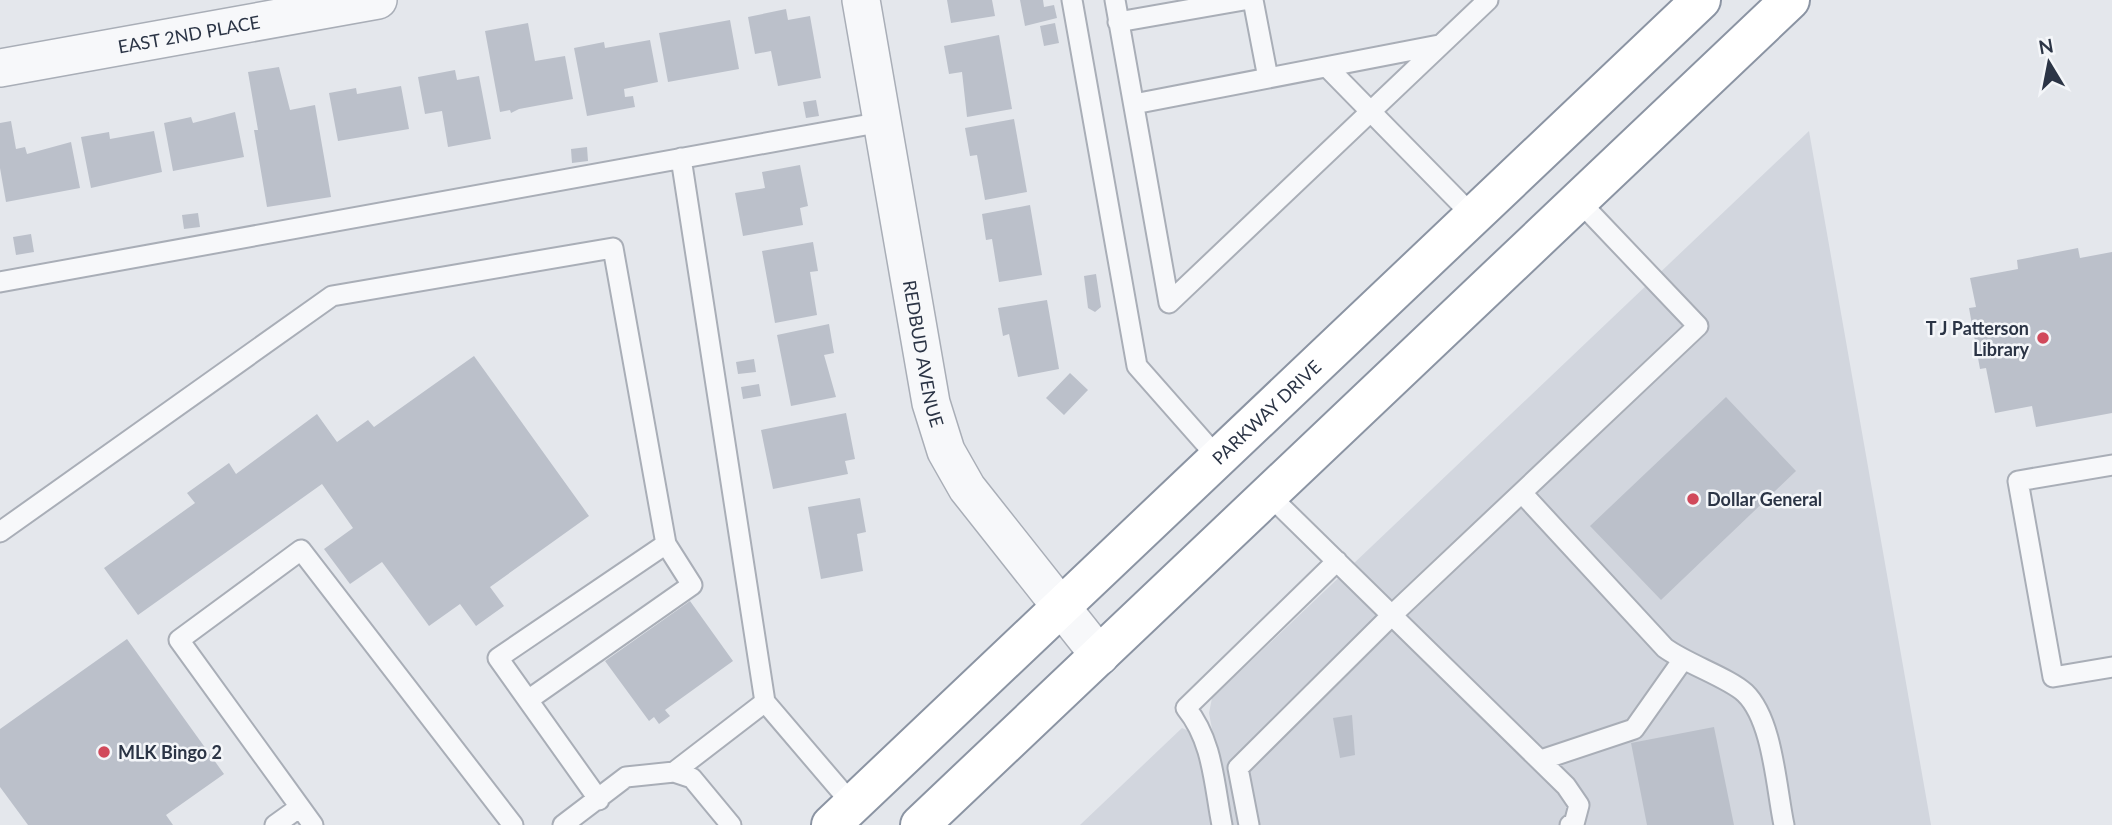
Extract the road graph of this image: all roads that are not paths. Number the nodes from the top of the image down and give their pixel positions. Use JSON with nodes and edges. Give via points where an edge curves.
{"nodes":[{"id":1,"x":379,"y":0,"type":"edge"},
{"id":2,"x":861,"y":0,"type":"edge"},
{"id":3,"x":1072,"y":0,"type":"edge"},
{"id":4,"x":1115,"y":0,"type":"edge"},
{"id":5,"x":1244,"y":0,"type":"edge"},
{"id":6,"x":1253,"y":0,"type":"edge"},
{"id":7,"x":1488,"y":0,"type":"edge"},
{"id":8,"x":1701,"y":0,"type":"edge"},
{"id":9,"x":1790,"y":0,"type":"edge"},
{"id":10,"x":1118,"y":22,"type":"junction"},
{"id":11,"x":1439,"y":45,"type":"junction"},
{"id":12,"x":1328,"y":67,"type":"junction"},
{"id":13,"x":0,"y":68,"type":"edge"},
{"id":14,"x":1268,"y":78,"type":"junction"},
{"id":15,"x":1134,"y":104,"type":"junction"},
{"id":16,"x":1372,"y":109,"type":"junction"},
{"id":17,"x":882,"y":122,"type":"junction"},
{"id":18,"x":681,"y":158,"type":"junction"},
{"id":19,"x":1578,"y":200,"type":"junction"},
{"id":20,"x":1474,"y":217,"type":"junction"},
{"id":21,"x":0,"y":282,"type":"edge"},
{"id":22,"x":1219,"y":459,"type":"junction"},
{"id":23,"x":2112,"y":465,"type":"edge"},
{"id":24,"x":1522,"y":493,"type":"junction"},
{"id":25,"x":1269,"y":495,"type":"junction"},
{"id":26,"x":0,"y":532,"type":"edge"},
{"id":27,"x":666,"y":544,"type":"junction"},
{"id":28,"x":1337,"y":561,"type":"junction"},
{"id":29,"x":1060,"y":607,"type":"junction"},
{"id":30,"x":1392,"y":615,"type":"junction"},
{"id":31,"x":1100,"y":656,"type":"junction"},
{"id":32,"x":1682,"y":661,"type":"junction"},
{"id":33,"x":2112,"y":667,"type":"edge"},
{"id":34,"x":528,"y":700,"type":"junction"},
{"id":35,"x":765,"y":702,"type":"junction"},
{"id":36,"x":1541,"y":760,"type":"junction"},
{"id":37,"x":674,"y":772,"type":"junction"},
{"id":38,"x":599,"y":800,"type":"junction"},
{"id":39,"x":300,"y":807,"type":"junction"},
{"id":40,"x":842,"y":815,"type":"edge"},
{"id":41,"x":275,"y":825,"type":"edge"},
{"id":42,"x":313,"y":825,"type":"edge"},
{"id":43,"x":513,"y":825,"type":"edge"},
{"id":44,"x":563,"y":825,"type":"edge"},
{"id":45,"x":732,"y":825,"type":"edge"},
{"id":46,"x":920,"y":825,"type":"edge"},
{"id":47,"x":1222,"y":825,"type":"edge"},
{"id":48,"x":1249,"y":825,"type":"edge"},
{"id":49,"x":1570,"y":825,"type":"edge"},
{"id":50,"x":1784,"y":825,"type":"edge"}],
"edges":[{"from":1,"to":13,"type":"street","name":"EAST 2ND PLACE"},
{"from":2,"to":17,"type":"street","name":"REDBUD AVENUE"},
{"from":3,"to":22,"type":"lane","via":[[1137,366]]},
{"from":4,"to":10,"type":"lane"},
{"from":5,"to":10,"type":"lane"},
{"from":6,"to":14,"type":"lane"},
{"from":7,"to":11,"type":"lane"},
{"from":8,"to":20,"type":"highway","name":"PARKWAY DRIVE"},
{"from":9,"to":19,"type":"highway"},
{"from":10,"to":15,"type":"lane"},
{"from":11,"to":12,"type":"lane"},
{"from":11,"to":16,"type":"lane"},
{"from":12,"to":14,"type":"lane"},
{"from":12,"to":16,"type":"lane"},
{"from":14,"to":15,"type":"lane"},
{"from":15,"to":16,"type":"lane","via":[[1169,303]]},
{"from":16,"to":20,"type":"lane"},
{"from":17,"to":18,"type":"lane"},
{"from":17,"to":29,"type":"street","name":"REDBUD AVENUE","via":[[931,403],[946,451],[974,497]]},
{"from":18,"to":21,"type":"lane"},
{"from":18,"to":35,"type":"lane"},
{"from":19,"to":24,"type":"lane","via":[[1698,326]]},
{"from":19,"to":25,"type":"highway"},
{"from":20,"to":22,"type":"highway","name":"PARKWAY DRIVE"},
{"from":22,"to":29,"type":"highway","name":"PARKWAY DRIVE"},
{"from":23,"to":33,"type":"lane","via":[[2018,481],[2053,677]]},
{"from":24,"to":30,"type":"lane"},
{"from":24,"to":32,"type":"lane"},
{"from":25,"to":28,"type":"lane"},
{"from":25,"to":31,"type":"highway"},
{"from":26,"to":27,"type":"lane","via":[[332,296],[613,248]]},
{"from":27,"to":34,"type":"lane","via":[[692,585]]},
{"from":27,"to":34,"type":"lane","via":[[498,658]]},
{"from":28,"to":30,"type":"lane"},
{"from":28,"to":47,"type":"lane","via":[[1186,708],[1202,727]]},
{"from":29,"to":31,"type":"street","name":"REDBUD AVENUE"},
{"from":29,"to":40,"type":"highway","name":"PARKWAY DRIVE"},
{"from":30,"to":36,"type":"lane"},
{"from":30,"to":48,"type":"lane","via":[[1238,768]]},
{"from":31,"to":46,"type":"highway"},
{"from":32,"to":36,"type":"lane","via":[[1634,729]]},
{"from":32,"to":50,"type":"lane","via":[[1744,692],[1763,718]]},
{"from":34,"to":38,"type":"lane"},
{"from":35,"to":37,"type":"lane"},
{"from":35,"to":40,"type":"lane"},
{"from":36,"to":49,"type":"lane","via":[[1578,805]]},
{"from":37,"to":38,"type":"lane","via":[[626,777]]},
{"from":37,"to":45,"type":"lane","via":[[692,778]]},
{"from":38,"to":44,"type":"lane"},
{"from":39,"to":41,"type":"lane"},
{"from":39,"to":42,"type":"lane"},
{"from":39,"to":43,"type":"lane","via":[[179,640],[300,550]]}]}
